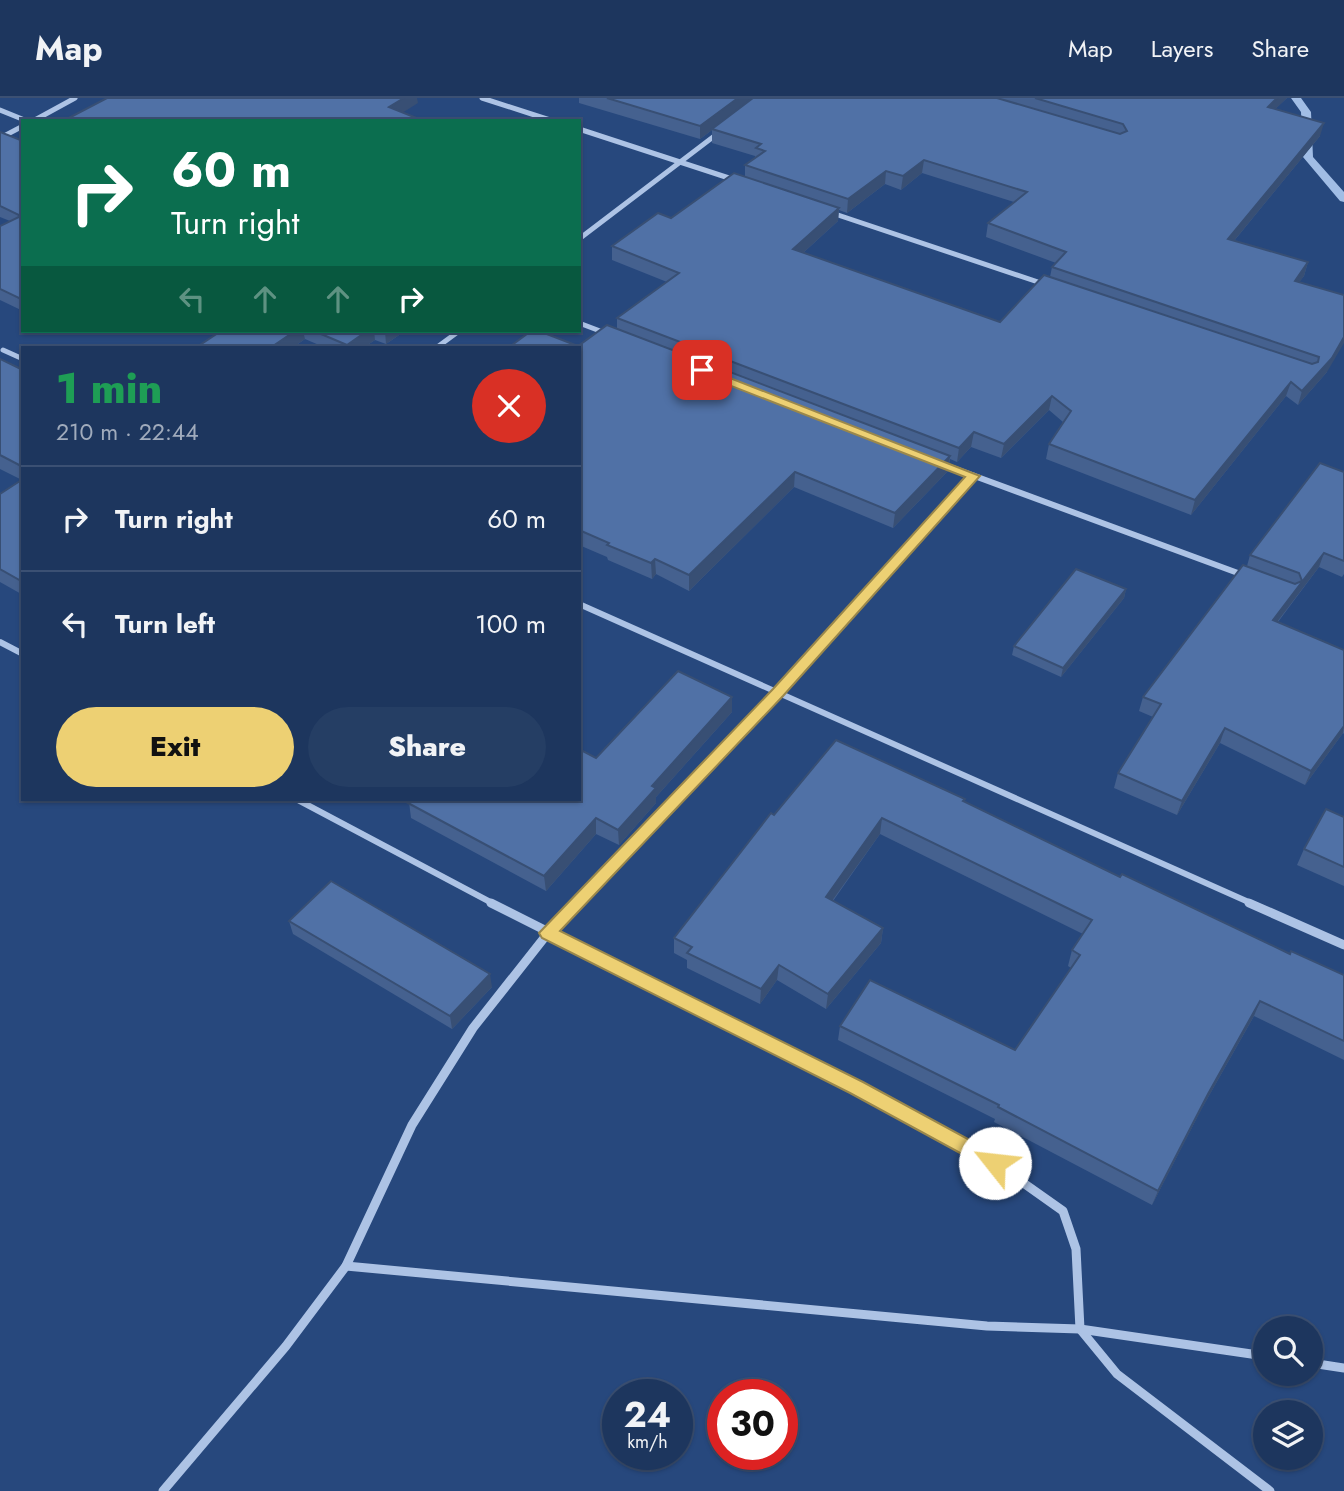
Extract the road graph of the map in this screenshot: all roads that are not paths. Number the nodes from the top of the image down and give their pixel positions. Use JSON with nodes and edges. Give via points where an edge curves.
{"nodes":[{"id":1,"x":75,"y":98,"type":"edge"},
{"id":2,"x":482,"y":98,"type":"edge"},
{"id":3,"x":0,"y":110,"type":"edge"},
{"id":4,"x":22,"y":119,"type":"edge"},
{"id":5,"x":37,"y":119,"type":"edge"},
{"id":6,"x":547,"y":119,"type":"edge"},
{"id":7,"x":21,"y":127,"type":"edge"},
{"id":8,"x":581,"y":130,"type":"edge"},
{"id":9,"x":722,"y":130,"type":"edge"},
{"id":10,"x":0,"y":138,"type":"edge"},
{"id":11,"x":682,"y":162,"type":"junction"},
{"id":12,"x":747,"y":184,"type":"edge"},
{"id":13,"x":826,"y":210,"type":"edge"},
{"id":14,"x":581,"y":238,"type":"edge"},
{"id":15,"x":1061,"y":290,"type":"edge"},
{"id":16,"x":581,"y":324,"type":"edge"},
{"id":17,"x":456,"y":333,"type":"edge"},
{"id":18,"x":617,"y":337,"type":"edge"},
{"id":19,"x":439,"y":346,"type":"edge"},
{"id":20,"x":3,"y":350,"type":"dead end"},
{"id":21,"x":21,"y":358,"type":"edge"},
{"id":22,"x":936,"y":461,"type":"edge"},
{"id":23,"x":974,"y":476,"type":"junction"},
{"id":24,"x":1254,"y":579,"type":"edge"},
{"id":25,"x":581,"y":605,"type":"edge"},
{"id":26,"x":0,"y":642,"type":"edge"},
{"id":27,"x":21,"y":653,"type":"edge"},
{"id":28,"x":778,"y":693,"type":"junction"},
{"id":29,"x":300,"y":801,"type":"edge"},
{"id":30,"x":548,"y":933,"type":"junction"},
{"id":31,"x":1344,"y":946,"type":"edge"},
{"id":32,"x":346,"y":1266,"type":"junction"},
{"id":33,"x":1080,"y":1329,"type":"junction"},
{"id":34,"x":1253,"y":1354,"type":"edge"},
{"id":35,"x":1323,"y":1365,"type":"edge"},
{"id":36,"x":1344,"y":1368,"type":"edge"},
{"id":37,"x":163,"y":1491,"type":"edge"},
{"id":38,"x":1270,"y":1491,"type":"edge"}],
"edges":[{"from":1,"to":5,"type":"street"},
{"from":2,"to":6,"type":"street"},
{"from":3,"to":4,"type":"street"},
{"from":7,"to":10,"type":"street"},
{"from":8,"to":11,"type":"street"},
{"from":9,"to":11,"type":"street"},
{"from":11,"to":12,"type":"street"},
{"from":11,"to":14,"type":"street"},
{"from":13,"to":15,"type":"street"},
{"from":16,"to":18,"type":"street"},
{"from":17,"to":19,"type":"street"},
{"from":20,"to":21,"type":"street"},
{"from":22,"to":23,"type":"street"},
{"from":23,"to":24,"type":"street"},
{"from":23,"to":28,"type":"street"},
{"from":25,"to":28,"type":"street"},
{"from":26,"to":27,"type":"street"},
{"from":28,"to":30,"type":"street"},
{"from":28,"to":31,"type":"street"},
{"from":29,"to":30,"type":"street"},
{"from":30,"to":32,"type":"street","via":[[473,1028],[412,1125]]},
{"from":30,"to":33,"type":"street","via":[[856,1087],[995,1163],[1063,1211],[1076,1249]]},
{"from":32,"to":33,"type":"street","via":[[974,1325]]},
{"from":32,"to":37,"type":"street","via":[[286,1346]]},
{"from":33,"to":34,"type":"street"},
{"from":33,"to":38,"type":"street","via":[[1117,1374]]},
{"from":35,"to":36,"type":"street"}]}
